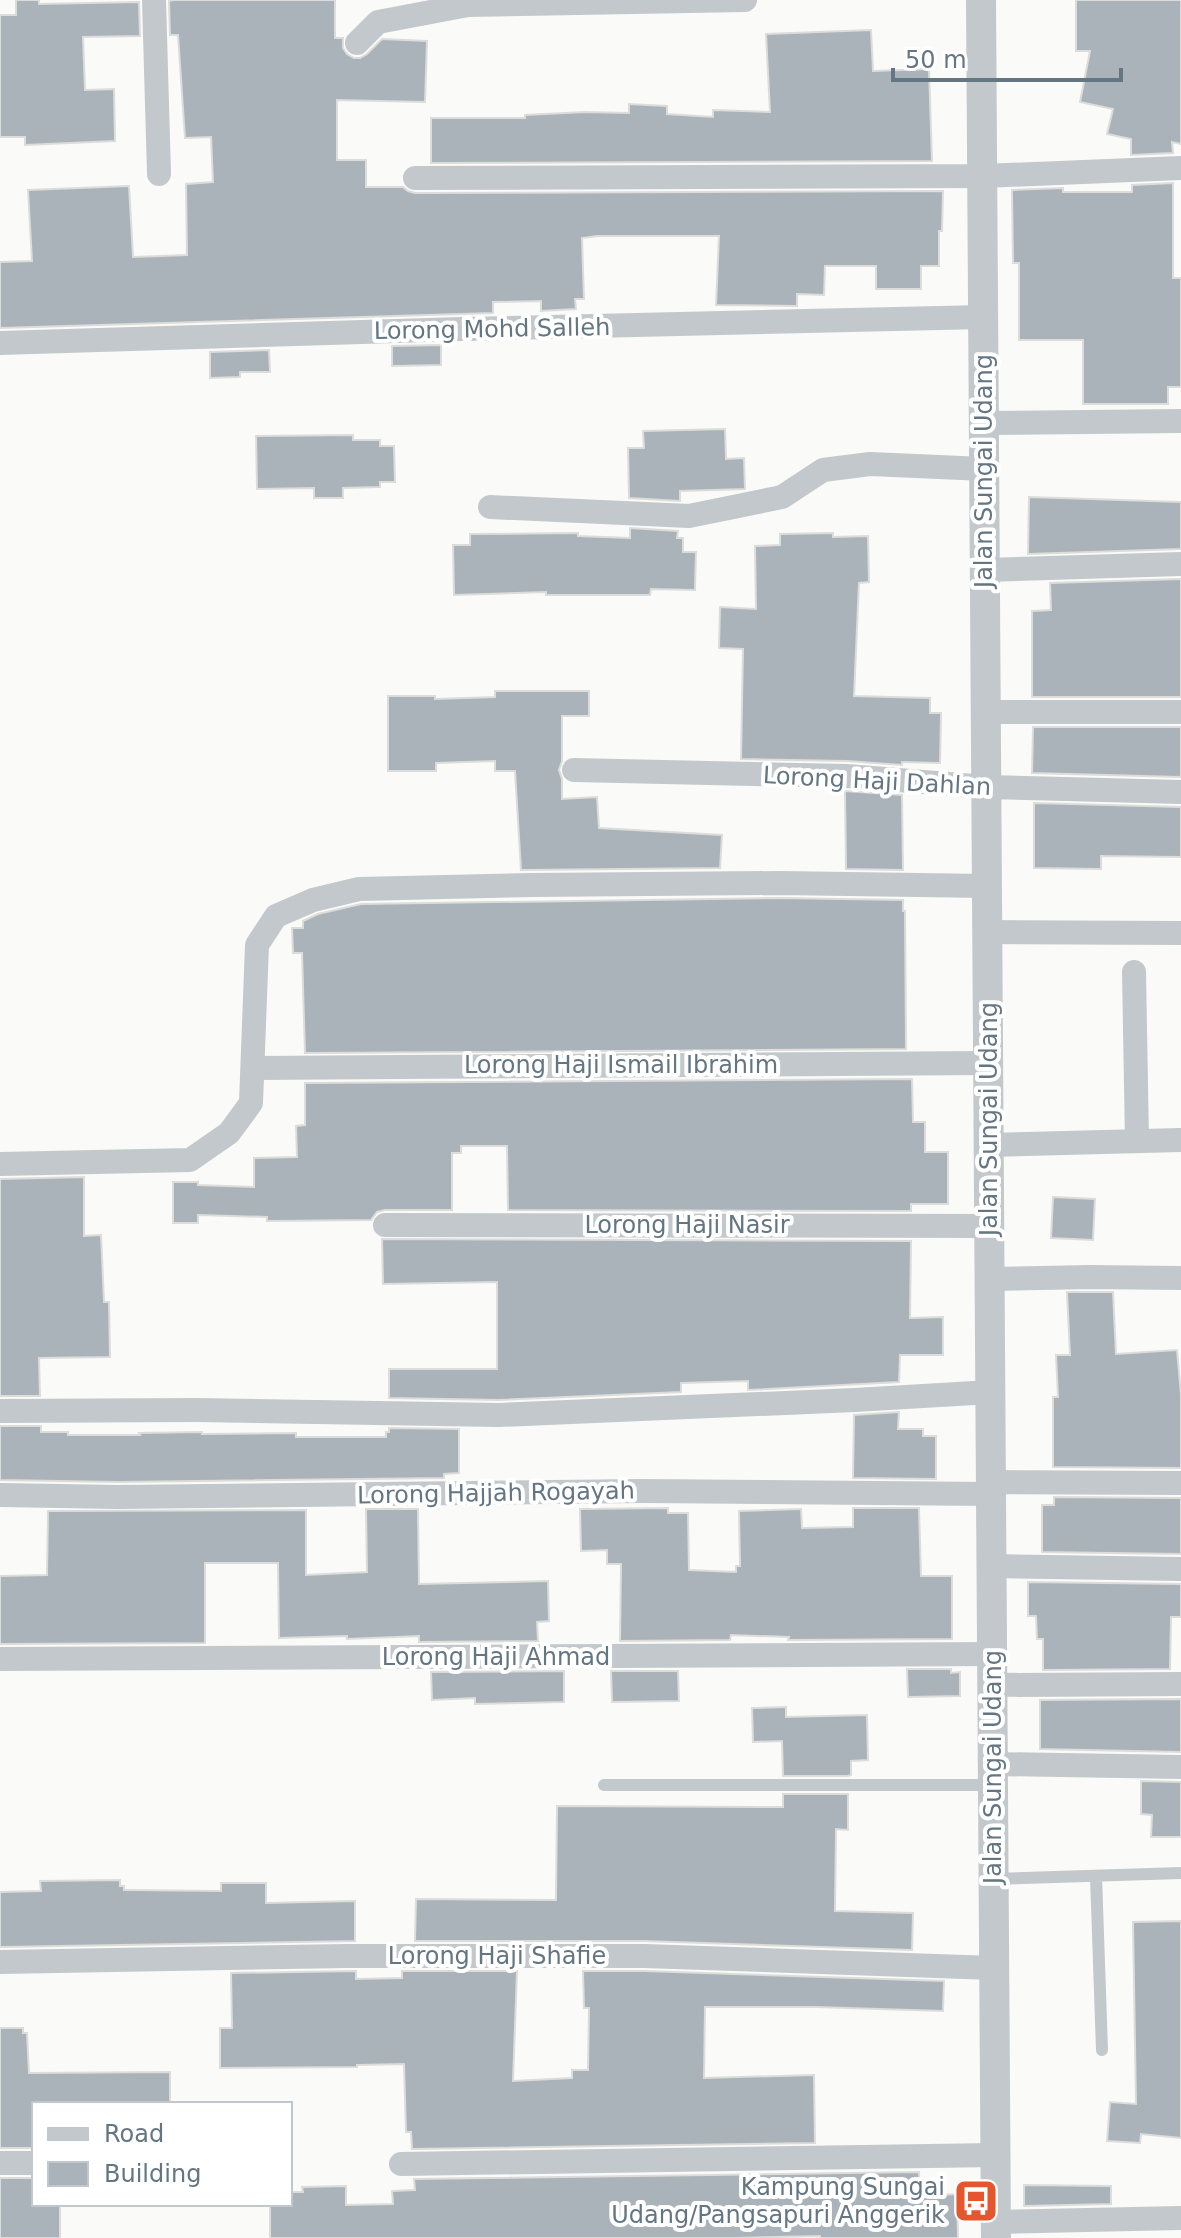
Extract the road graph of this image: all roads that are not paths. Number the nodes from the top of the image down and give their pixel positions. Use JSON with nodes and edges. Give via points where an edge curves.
{"nodes":[{"id":1,"x":154,"y":0,"type":"edge"},
{"id":2,"x":745,"y":0,"type":"edge"},
{"id":3,"x":981,"y":0,"type":"edge"},
{"id":4,"x":357,"y":43,"type":"dead end"},
{"id":5,"x":1181,"y":168,"type":"edge"},
{"id":6,"x":159,"y":174,"type":"dead end"},
{"id":7,"x":983,"y":176,"type":"junction"},
{"id":8,"x":415,"y":178,"type":"dead end"},
{"id":9,"x":984,"y":317,"type":"junction"},
{"id":10,"x":0,"y":343,"type":"edge"},
{"id":11,"x":1181,"y":421,"type":"edge"},
{"id":12,"x":985,"y":423,"type":"junction"},
{"id":13,"x":984,"y":469,"type":"junction"},
{"id":14,"x":490,"y":507,"type":"dead end"},
{"id":15,"x":1181,"y":564,"type":"edge"},
{"id":16,"x":984,"y":570,"type":"junction"},
{"id":17,"x":986,"y":712,"type":"junction"},
{"id":18,"x":1181,"y":712,"type":"edge"},
{"id":19,"x":574,"y":770,"type":"dead end"},
{"id":20,"x":987,"y":787,"type":"junction"},
{"id":21,"x":1181,"y":792,"type":"edge"},
{"id":22,"x":987,"y":886,"type":"junction"},
{"id":23,"x":988,"y":932,"type":"junction"},
{"id":24,"x":1181,"y":933,"type":"edge"},
{"id":25,"x":1134,"y":972,"type":"dead end"},
{"id":26,"x":989,"y":1063,"type":"junction"},
{"id":27,"x":254,"y":1068,"type":"junction"},
{"id":28,"x":1181,"y":1140,"type":"edge"},
{"id":29,"x":1137,"y":1141,"type":"junction"},
{"id":30,"x":988,"y":1145,"type":"junction"},
{"id":31,"x":0,"y":1164,"type":"edge"},
{"id":32,"x":385,"y":1225,"type":"dead end"},
{"id":33,"x":990,"y":1226,"type":"junction"},
{"id":34,"x":1181,"y":1278,"type":"edge"},
{"id":35,"x":990,"y":1279,"type":"junction"},
{"id":36,"x":991,"y":1392,"type":"junction"},
{"id":37,"x":0,"y":1411,"type":"edge"},
{"id":38,"x":1181,"y":1483,"type":"edge"},
{"id":39,"x":991,"y":1488,"type":"junction"},
{"id":40,"x":0,"y":1495,"type":"edge"},
{"id":41,"x":992,"y":1566,"type":"junction"},
{"id":42,"x":1181,"y":1569,"type":"edge"},
{"id":43,"x":993,"y":1654,"type":"junction"},
{"id":44,"x":0,"y":1659,"type":"edge"},
{"id":45,"x":1181,"y":1684,"type":"edge"},
{"id":46,"x":993,"y":1685,"type":"junction"},
{"id":47,"x":1181,"y":1767,"type":"edge"},
{"id":48,"x":993,"y":1775,"type":"junction"},
{"id":49,"x":604,"y":1785,"type":"dead end"},
{"id":50,"x":1181,"y":1873,"type":"edge"},
{"id":51,"x":1096,"y":1876,"type":"junction"},
{"id":52,"x":994,"y":1879,"type":"junction"},
{"id":53,"x":0,"y":1962,"type":"edge"},
{"id":54,"x":994,"y":1968,"type":"junction"},
{"id":55,"x":1102,"y":2050,"type":"dead end"},
{"id":56,"x":995,"y":2155,"type":"junction"},
{"id":57,"x":0,"y":2163,"type":"edge"},
{"id":58,"x":32,"y":2163,"type":"edge"},
{"id":59,"x":401,"y":2164,"type":"dead end"},
{"id":60,"x":1181,"y":2218,"type":"edge"},
{"id":61,"x":996,"y":2230,"type":"edge"}],
"edges":[{"from":1,"to":6,"type":"street"},
{"from":2,"to":4,"type":"street","via":[[468,5],[378,22]]},
{"from":3,"to":7,"type":"street","name":"Jalan Sungai Udang"},
{"from":5,"to":7,"type":"street"},
{"from":7,"to":8,"type":"street"},
{"from":7,"to":9,"type":"street","name":"Jalan Sungai Udang"},
{"from":9,"to":10,"type":"street","name":"Lorong Mohd Salleh"},
{"from":9,"to":12,"type":"street","name":"Jalan Sungai Udang"},
{"from":11,"to":12,"type":"street"},
{"from":12,"to":13,"type":"street","name":"Jalan Sungai Udang"},
{"from":13,"to":14,"type":"street","via":[[870,464],[823,470],[782,497],[689,516]]},
{"from":13,"to":16,"type":"street","name":"Jalan Sungai Udang"},
{"from":15,"to":16,"type":"street"},
{"from":16,"to":17,"type":"street","name":"Jalan Sungai Udang"},
{"from":17,"to":18,"type":"street"},
{"from":17,"to":20,"type":"street","name":"Jalan Sungai Udang"},
{"from":19,"to":20,"type":"street","name":"Lorong Haji Dahlan","via":[[847,776]]},
{"from":20,"to":21,"type":"street","name":"Lorong Haji Dahlan"},
{"from":20,"to":22,"type":"street","name":"Jalan Sungai Udang"},
{"from":22,"to":23,"type":"street","name":"Jalan Sungai Udang"},
{"from":22,"to":27,"type":"street","via":[[533,885],[359,889],[328,896],[276,916],[257,945]]},
{"from":23,"to":24,"type":"street"},
{"from":23,"to":26,"type":"street","name":"Jalan Sungai Udang"},
{"from":25,"to":29,"type":"street"},
{"from":26,"to":27,"type":"street","name":"Lorong Haji Ismail Ibrahim"},
{"from":26,"to":30,"type":"street","name":"Jalan Sungai Udang"},
{"from":27,"to":31,"type":"street","via":[[251,1103],[229,1133],[190,1160]]},
{"from":28,"to":29,"type":"street"},
{"from":29,"to":30,"type":"street"},
{"from":30,"to":33,"type":"street","name":"Jalan Sungai Udang"},
{"from":32,"to":33,"type":"street","name":"Lorong Haji Nasir"},
{"from":33,"to":35,"type":"street","name":"Jalan Sungai Udang"},
{"from":34,"to":35,"type":"street"},
{"from":35,"to":36,"type":"street","name":"Jalan Sungai Udang"},
{"from":36,"to":37,"type":"street","via":[[499,1415]]},
{"from":36,"to":39,"type":"street","name":"Jalan Sungai Udang"},
{"from":38,"to":39,"type":"street","name":"Lorong Hajjah Rogayah"},
{"from":39,"to":40,"type":"street","name":"Lorong Hajjah Rogayah"},
{"from":39,"to":41,"type":"street","name":"Jalan Sungai Udang"},
{"from":41,"to":42,"type":"street"},
{"from":41,"to":43,"type":"street","name":"Jalan Sungai Udang"},
{"from":43,"to":44,"type":"street","name":"Lorong Haji Ahmad"},
{"from":43,"to":46,"type":"street","name":"Jalan Sungai Udang"},
{"from":45,"to":46,"type":"street"},
{"from":46,"to":48,"type":"street","name":"Jalan Sungai Udang"},
{"from":47,"to":48,"type":"street"},
{"from":48,"to":49,"type":"lane"},
{"from":48,"to":52,"type":"street","name":"Jalan Sungai Udang"},
{"from":50,"to":51,"type":"lane"},
{"from":51,"to":52,"type":"lane"},
{"from":51,"to":55,"type":"lane"},
{"from":52,"to":54,"type":"street","name":"Jalan Sungai Udang"},
{"from":53,"to":54,"type":"street","name":"Lorong Haji Shafie","via":[[644,1956]]},
{"from":54,"to":56,"type":"street","name":"Jalan Sungai Udang"},
{"from":56,"to":59,"type":"street"},
{"from":56,"to":61,"type":"street","name":"Jalan Sungai Udang"},
{"from":57,"to":58,"type":"street"},
{"from":60,"to":61,"type":"street"}]}
